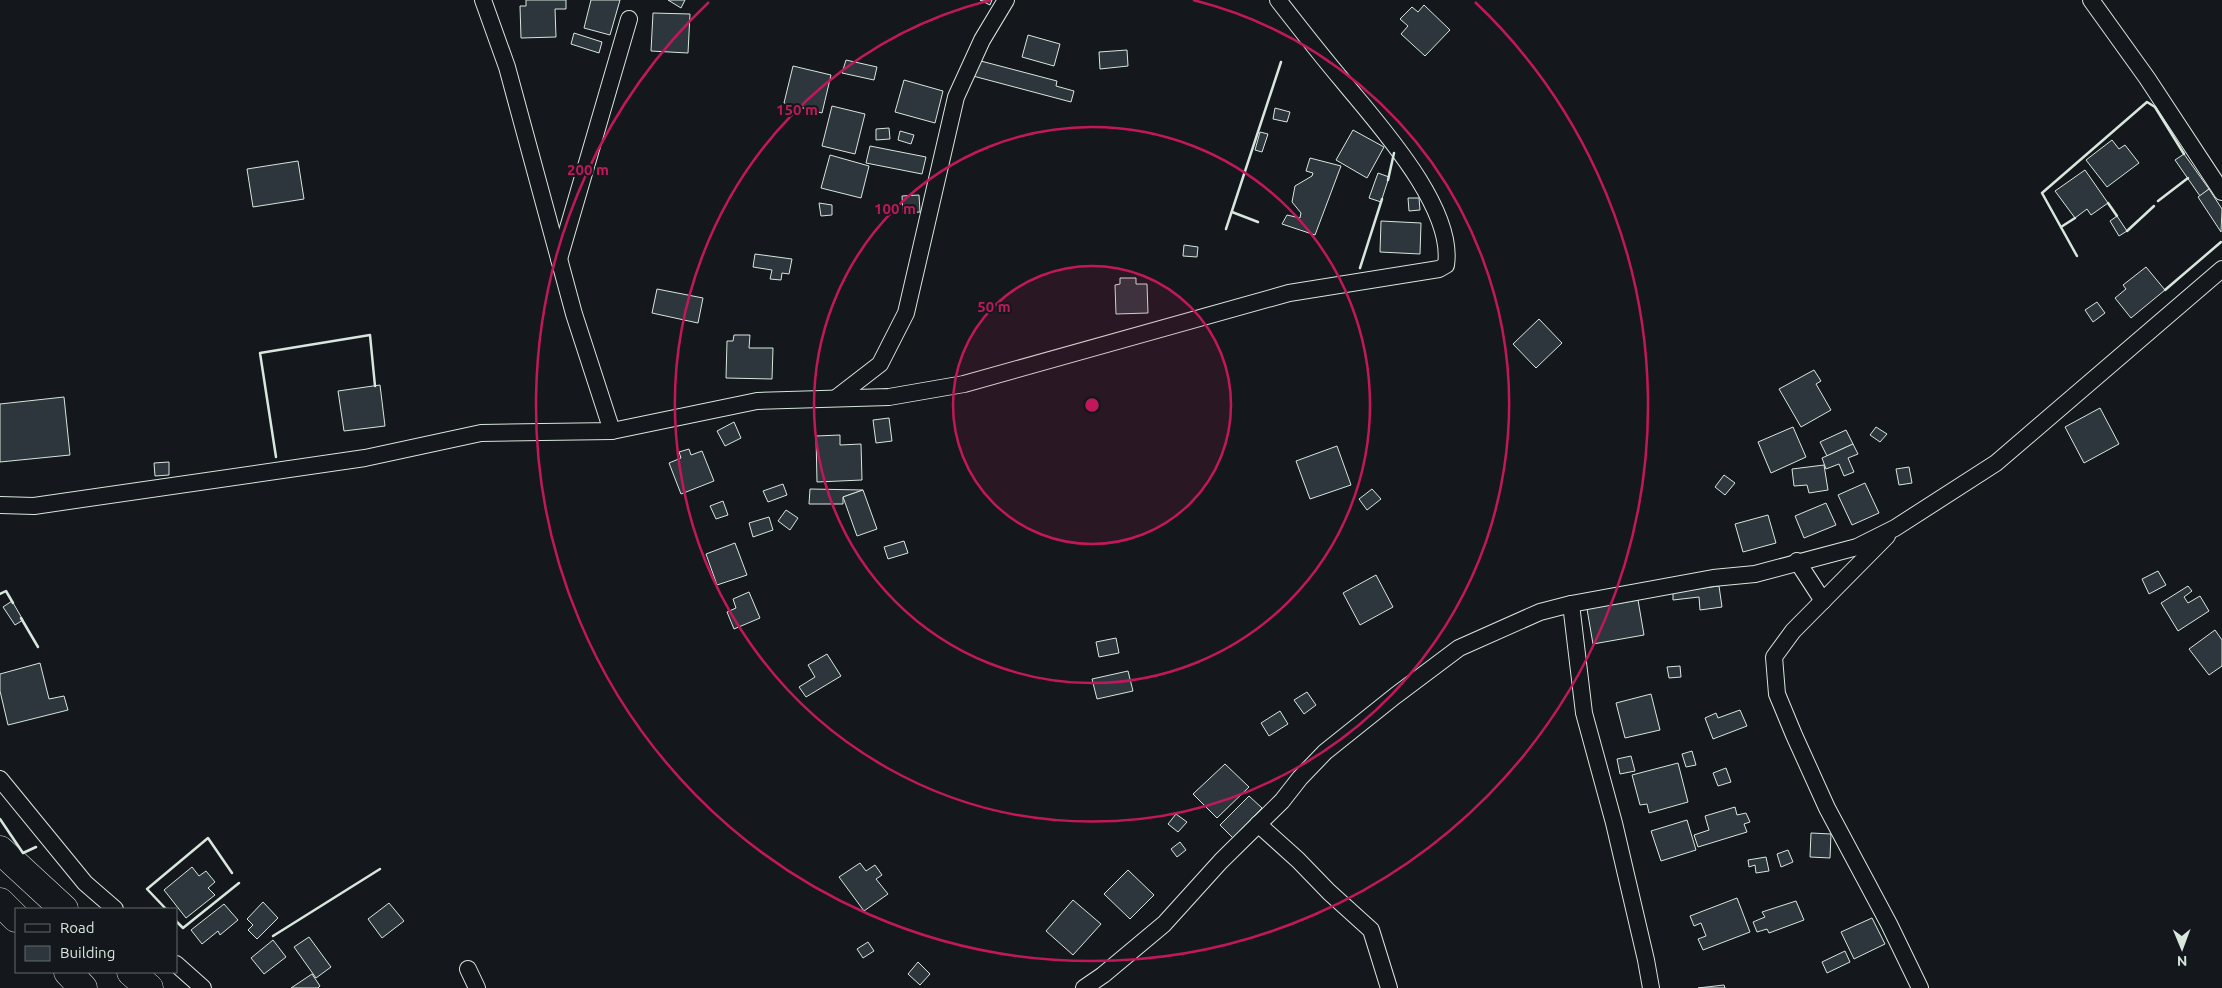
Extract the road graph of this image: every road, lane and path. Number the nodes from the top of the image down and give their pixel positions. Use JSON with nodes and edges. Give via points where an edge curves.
{"nodes":[{"id":1,"x":483,"y":0,"type":"edge"},
{"id":2,"x":1006,"y":0,"type":"edge"},
{"id":3,"x":1278,"y":0,"type":"edge"},
{"id":4,"x":2091,"y":0,"type":"edge"},
{"id":5,"x":629,"y":18,"type":"dead end"},
{"id":6,"x":2222,"y":192,"type":"edge"},
{"id":7,"x":559,"y":259,"type":"junction"},
{"id":8,"x":2222,"y":268,"type":"edge"},
{"id":9,"x":836,"y":398,"type":"junction"},
{"id":10,"x":612,"y":431,"type":"junction"},
{"id":11,"x":0,"y":505,"type":"edge"},
{"id":12,"x":1895,"y":528,"type":"junction"},
{"id":13,"x":1797,"y":561,"type":"junction"},
{"id":14,"x":1823,"y":601,"type":"junction"},
{"id":15,"x":1571,"y":604,"type":"junction"},
{"id":16,"x":0,"y":779,"type":"edge"},
{"id":17,"x":1258,"y":824,"type":"junction"},
{"id":18,"x":0,"y":850,"type":"edge"},
{"id":19,"x":0,"y":902,"type":"edge"},
{"id":20,"x":63,"y":908,"type":"edge"},
{"id":21,"x":114,"y":908,"type":"edge"},
{"id":22,"x":15,"y":917,"type":"edge"},
{"id":23,"x":178,"y":966,"type":"edge"},
{"id":24,"x":468,"y":969,"type":"dead end"},
{"id":25,"x":69,"y":973,"type":"edge"},
{"id":26,"x":132,"y":973,"type":"edge"},
{"id":27,"x":84,"y":988,"type":"edge"},
{"id":28,"x":148,"y":988,"type":"edge"},
{"id":29,"x":203,"y":988,"type":"edge"},
{"id":30,"x":478,"y":988,"type":"edge"},
{"id":31,"x":1084,"y":988,"type":"edge"},
{"id":32,"x":1389,"y":988,"type":"edge"},
{"id":33,"x":1650,"y":988,"type":"edge"},
{"id":34,"x":1920,"y":988,"type":"edge"}],
"edges":[{"from":1,"to":7,"type":"street","via":[[507,67]]},
{"from":2,"to":9,"type":"street","via":[[982,40],[956,97],[906,313],[880,364]]},
{"from":3,"to":9,"type":"street","via":[[1379,124],[1418,180],[1436,211],[1444,233],[1448,254],[1446,265],[1289,293],[964,384],[889,397]]},
{"from":4,"to":6,"type":"street"},
{"from":5,"to":7,"type":"street"},
{"from":7,"to":10,"type":"street"},
{"from":8,"to":12,"type":"street","via":[[1996,462]]},
{"from":9,"to":10,"type":"street","via":[[757,401]]},
{"from":10,"to":11,"type":"street","via":[[481,433],[365,458],[34,506]]},
{"from":12,"to":13,"type":"street","via":[[1857,547]]},
{"from":12,"to":14,"type":"street"},
{"from":13,"to":14,"type":"street"},
{"from":13,"to":15,"type":"street","via":[[1755,574],[1713,578]]},
{"from":14,"to":34,"type":"street","via":[[1793,631],[1774,657],[1777,694],[1827,808]]},
{"from":15,"to":17,"type":"street","via":[[1540,612],[1459,648],[1325,752]]},
{"from":15,"to":33,"type":"street","via":[[1584,713],[1614,823]]},
{"from":16,"to":21,"type":"street","via":[[85,883]]},
{"from":17,"to":31,"type":"street","via":[[1164,924]]},
{"from":17,"to":32,"type":"street","via":[[1371,930]]},
{"from":18,"to":20,"type":"highway"},
{"from":19,"to":22,"type":"highway"},
{"from":23,"to":29,"type":"street"},
{"from":24,"to":30,"type":"street"},
{"from":25,"to":27,"type":"highway"},
{"from":26,"to":28,"type":"highway"}]}
